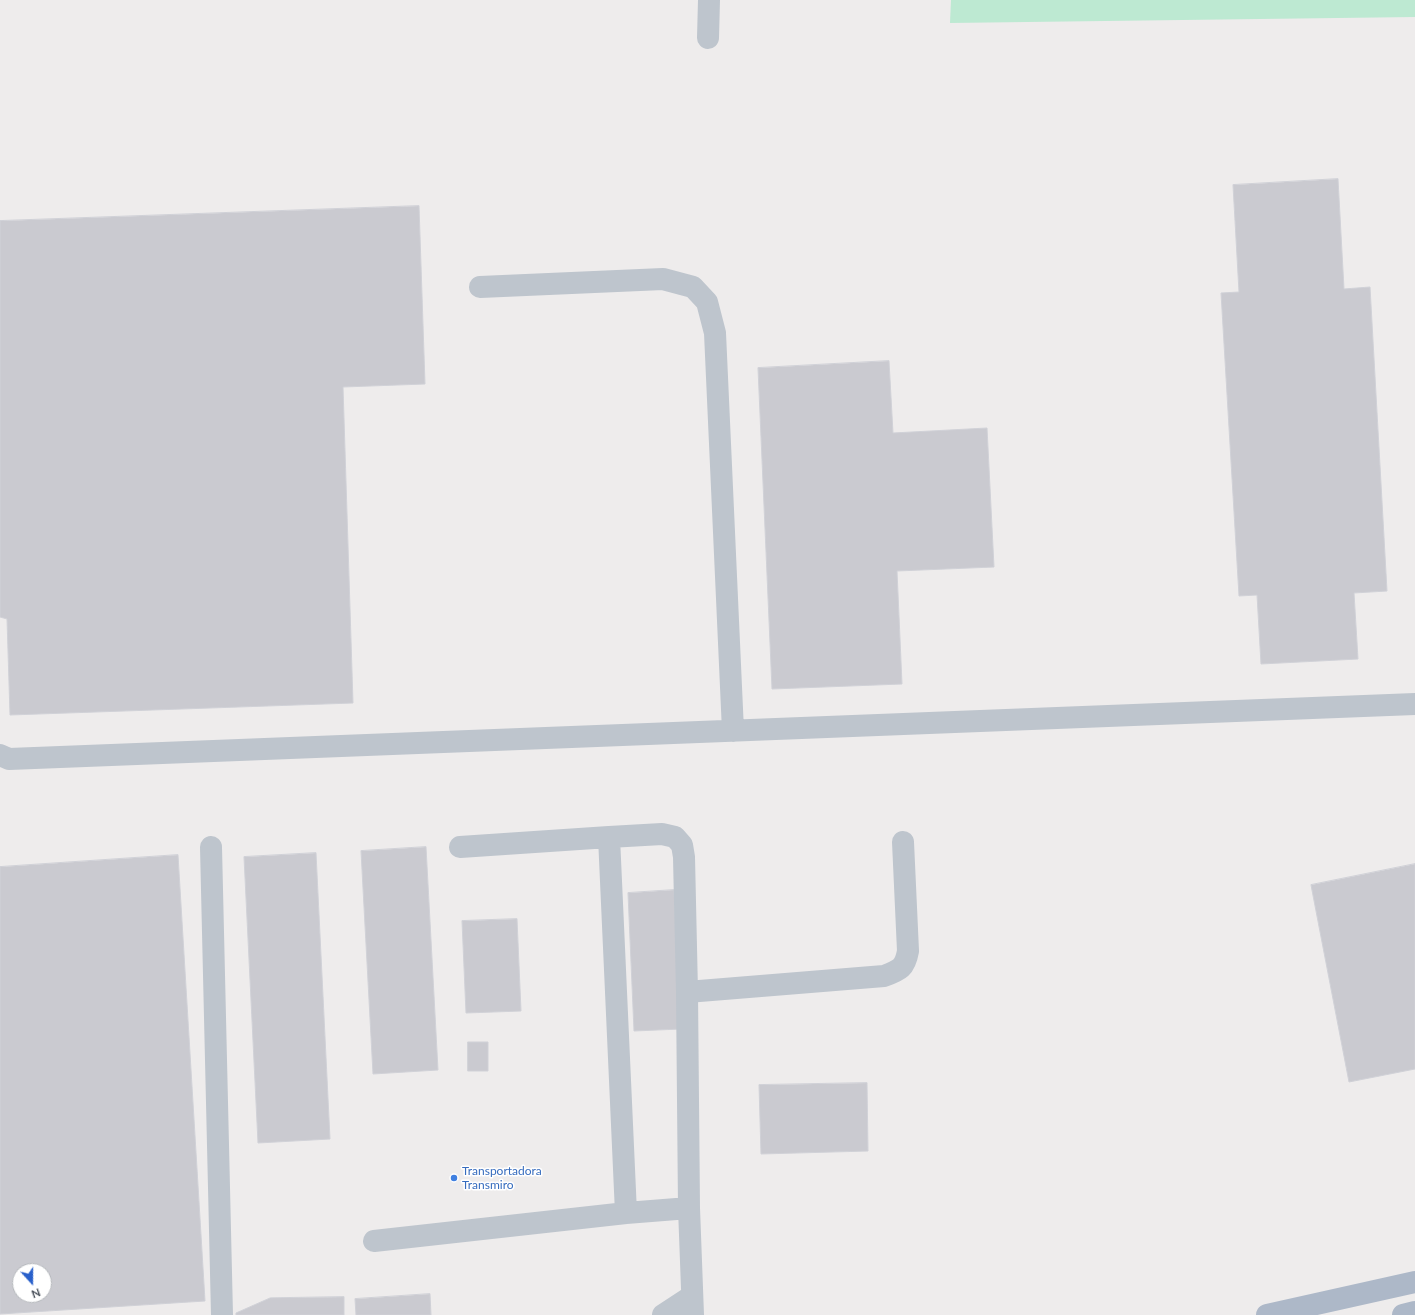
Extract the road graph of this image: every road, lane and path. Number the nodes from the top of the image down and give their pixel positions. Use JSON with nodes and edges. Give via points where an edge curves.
{"nodes":[{"id":1,"x":709,"y":0,"type":"edge"},
{"id":2,"x":708,"y":38,"type":"dead end"},
{"id":3,"x":480,"y":287,"type":"dead end"},
{"id":4,"x":1415,"y":704,"type":"edge"},
{"id":5,"x":733,"y":731,"type":"junction"},
{"id":6,"x":0,"y":755,"type":"edge"},
{"id":7,"x":609,"y":837,"type":"junction"},
{"id":8,"x":902,"y":842,"type":"dead end"},
{"id":9,"x":211,"y":847,"type":"dead end"},
{"id":10,"x":460,"y":847,"type":"dead end"},
{"id":11,"x":687,"y":992,"type":"junction"},
{"id":12,"x":689,"y":1208,"type":"junction"},
{"id":13,"x":626,"y":1213,"type":"junction"},
{"id":14,"x":374,"y":1241,"type":"dead end"},
{"id":15,"x":1415,"y":1282,"type":"edge"},
{"id":16,"x":692,"y":1306,"type":"edge"},
{"id":17,"x":1415,"y":1312,"type":"edge"},
{"id":18,"x":222,"y":1315,"type":"edge"},
{"id":19,"x":663,"y":1315,"type":"edge"},
{"id":20,"x":1267,"y":1315,"type":"edge"},
{"id":21,"x":1403,"y":1315,"type":"edge"}],
"edges":[{"from":1,"to":2,"type":"lane"},
{"from":3,"to":5,"type":"lane","via":[[663,279],[692,287],[707,302],[715,333]]},
{"from":4,"to":5,"type":"lane"},
{"from":5,"to":6,"type":"lane","via":[[9,759]]},
{"from":7,"to":10,"type":"lane"},
{"from":7,"to":11,"type":"lane","via":[[662,834],[675,837],[682,845]]},
{"from":7,"to":13,"type":"lane"},
{"from":8,"to":11,"type":"lane","via":[[908,951],[902,968],[884,976]]},
{"from":9,"to":18,"type":"lane"},
{"from":11,"to":12,"type":"lane"},
{"from":12,"to":13,"type":"lane"},
{"from":12,"to":16,"type":"lane"},
{"from":13,"to":14,"type":"lane"},
{"from":15,"to":20,"type":"main road"},
{"from":16,"to":19,"type":"lane"},
{"from":17,"to":21,"type":"main road"}]}
